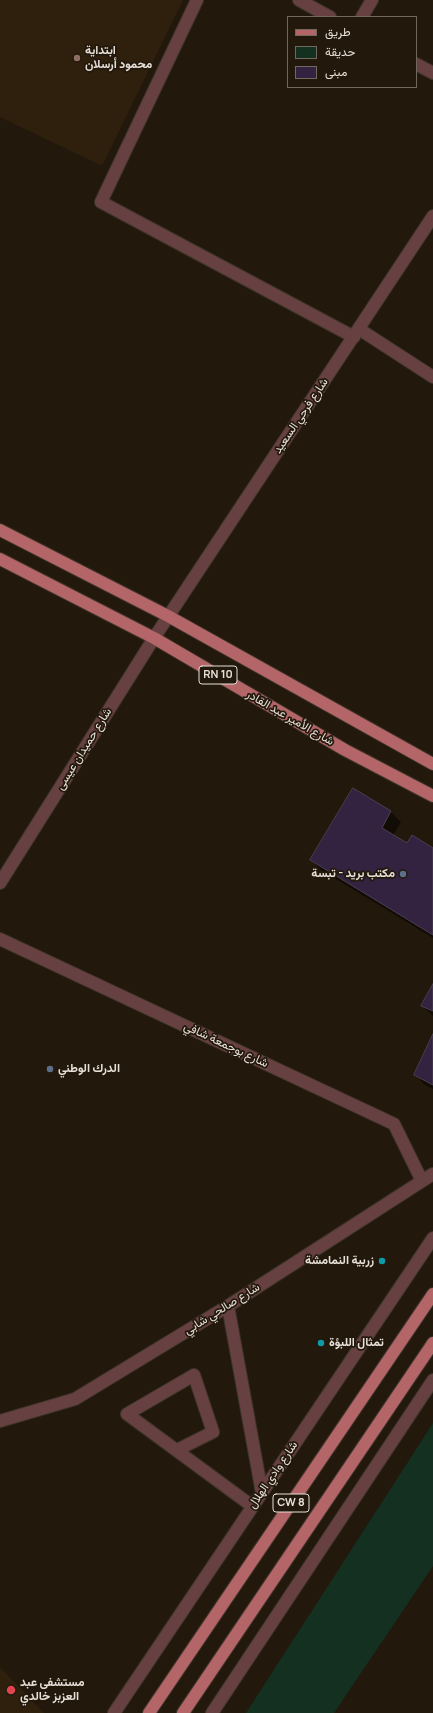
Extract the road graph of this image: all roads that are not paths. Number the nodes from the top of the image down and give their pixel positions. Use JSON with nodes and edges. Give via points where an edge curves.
{"nodes":[{"id":1,"x":197,"y":0,"type":"edge"},
{"id":2,"x":299,"y":0,"type":"edge"},
{"id":3,"x":372,"y":0,"type":"edge"},
{"id":4,"x":328,"y":16,"type":"edge"},
{"id":5,"x":363,"y":16,"type":"edge"},
{"id":6,"x":417,"y":65,"type":"edge"},
{"id":7,"x":433,"y":73,"type":"edge"},
{"id":8,"x":433,"y":216,"type":"edge"},
{"id":9,"x":428,"y":235,"type":"edge"},
{"id":10,"x":357,"y":333,"type":"junction"},
{"id":11,"x":433,"y":377,"type":"edge"},
{"id":12,"x":0,"y":530,"type":"edge"},
{"id":13,"x":0,"y":559,"type":"edge"},
{"id":14,"x":168,"y":616,"type":"junction"},
{"id":15,"x":154,"y":638,"type":"junction"},
{"id":16,"x":433,"y":764,"type":"edge"},
{"id":17,"x":433,"y":796,"type":"edge"},
{"id":18,"x":0,"y":883,"type":"edge"},
{"id":19,"x":0,"y":939,"type":"edge"},
{"id":20,"x":433,"y":1174,"type":"edge"},
{"id":21,"x":422,"y":1181,"type":"junction"},
{"id":22,"x":433,"y":1238,"type":"edge"},
{"id":23,"x":433,"y":1294,"type":"edge"},
{"id":24,"x":228,"y":1306,"type":"junction"},
{"id":25,"x":433,"y":1343,"type":"edge"},
{"id":26,"x":433,"y":1380,"type":"edge"},
{"id":27,"x":0,"y":1421,"type":"edge"},
{"id":28,"x":177,"y":1450,"type":"junction"},
{"id":29,"x":262,"y":1493,"type":"junction"},
{"id":30,"x":252,"y":1506,"type":"junction"},
{"id":31,"x":114,"y":1713,"type":"edge"},
{"id":32,"x":149,"y":1713,"type":"edge"},
{"id":33,"x":183,"y":1713,"type":"edge"},
{"id":34,"x":212,"y":1713,"type":"edge"}],
"edges":[{"from":1,"to":10,"type":"street","via":[[101,202]]},
{"from":2,"to":4,"type":"street"},
{"from":3,"to":5,"type":"street"},
{"from":6,"to":7,"type":"street"},
{"from":8,"to":9,"type":"street","name":"شارع فرحي السعيد"},
{"from":9,"to":10,"type":"street","name":"شارع فرحي السعيد"},
{"from":10,"to":11,"type":"street"},
{"from":10,"to":14,"type":"street","name":"شارع فرحي السعيد"},
{"from":12,"to":14,"type":"main road","number":"RN 10"},
{"from":13,"to":15,"type":"main road","name":"شارع الأمير عبد القادر","number":"RN 10"},
{"from":14,"to":15,"type":"street","name":"شارع حميدان عيسى"},
{"from":14,"to":16,"type":"main road","number":"RN 10"},
{"from":15,"to":17,"type":"main road","name":"شارع الأمير عبد القادر","number":"RN 10","via":[[345,750]]},
{"from":15,"to":18,"type":"street","name":"شارع حميدان عيسى"},
{"from":19,"to":21,"type":"street","name":"شارع بوجمعة شافي","via":[[394,1124]]},
{"from":20,"to":21,"type":"street","name":"شارع صالحي شابي"},
{"from":21,"to":24,"type":"street","name":"شارع صالحي شابي"},
{"from":22,"to":29,"type":"street","name":"شارع وادي الهلال"},
{"from":23,"to":32,"type":"main road","number":"CW 8"},
{"from":24,"to":27,"type":"street","name":"شارع صالحي شابي","via":[[75,1399]]},
{"from":24,"to":29,"type":"street"},
{"from":25,"to":33,"type":"main road","number":"CW 8"},
{"from":26,"to":34,"type":"street"},
{"from":28,"to":28,"type":"street","via":[[213,1432],[194,1375],[127,1414]]},
{"from":28,"to":30,"type":"street"},
{"from":29,"to":30,"type":"street","name":"شارع وادي الهلال"},
{"from":30,"to":31,"type":"street","name":"شارع وادي الهلال"}]}
